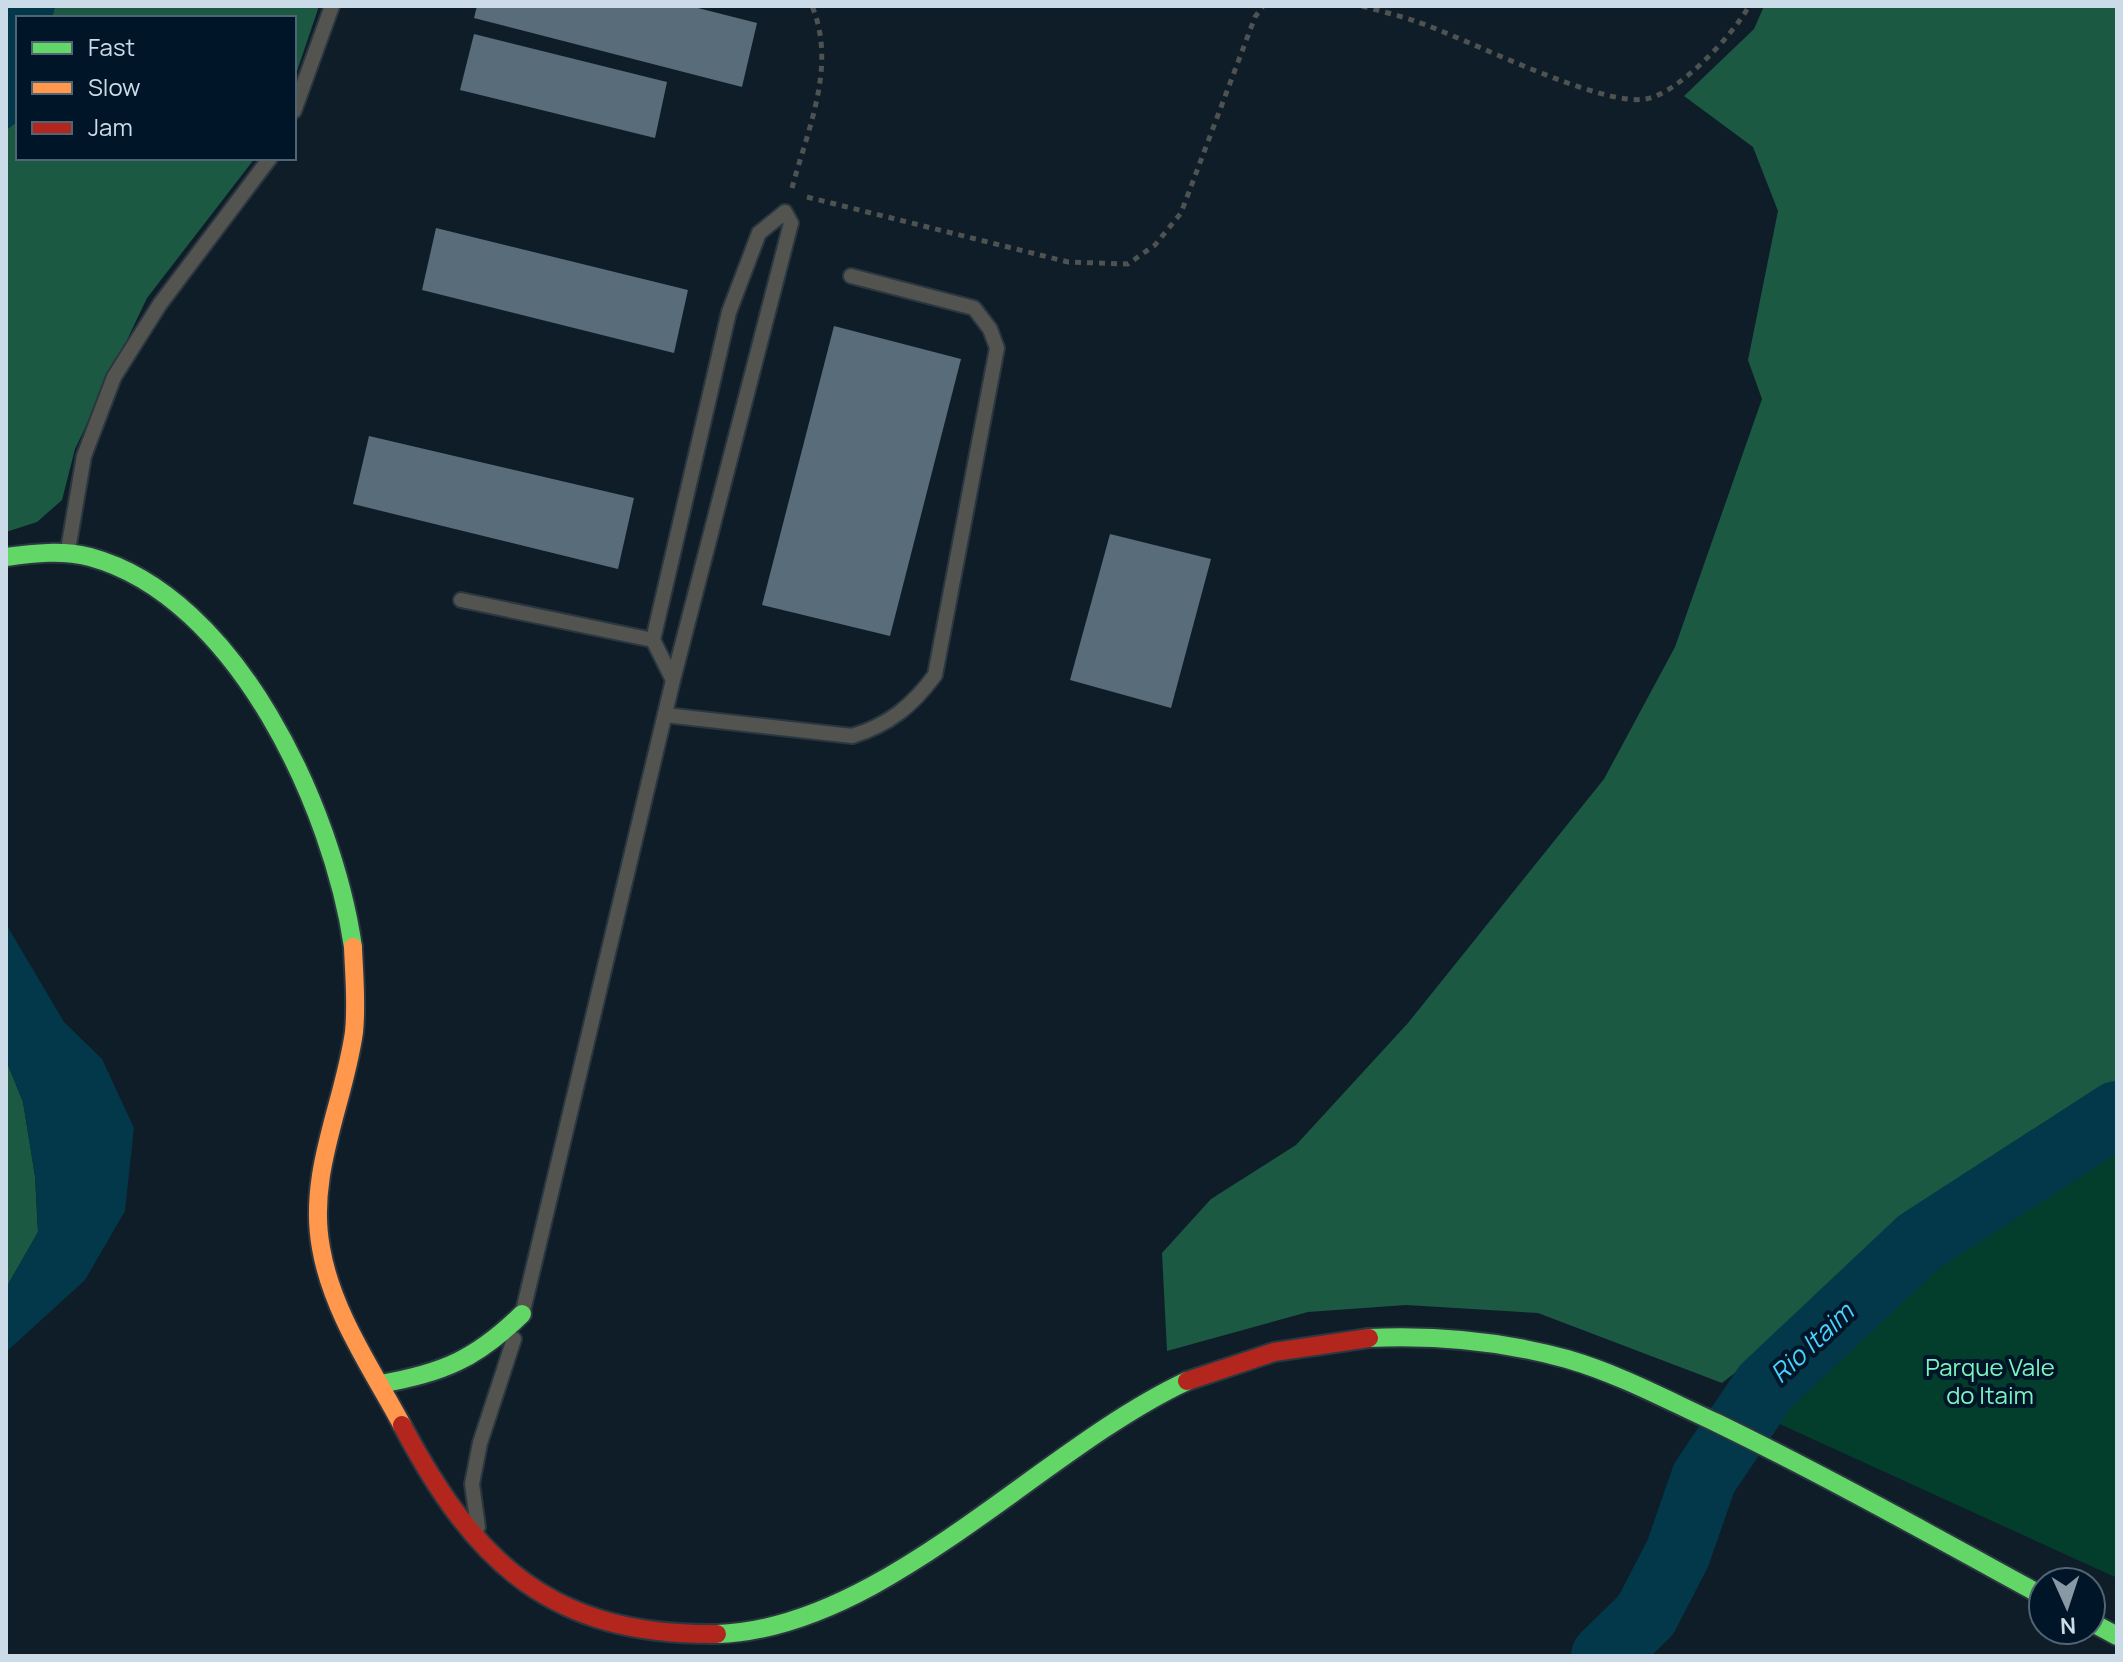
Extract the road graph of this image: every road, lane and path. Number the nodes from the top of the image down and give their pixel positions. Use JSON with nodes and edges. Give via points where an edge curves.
{"nodes":[{"id":1,"x":332,"y":6,"type":"edge"},
{"id":2,"x":812,"y":6,"type":"edge"},
{"id":3,"x":1263,"y":6,"type":"edge"},
{"id":4,"x":1362,"y":6,"type":"edge"},
{"id":5,"x":1749,"y":6,"type":"edge"},
{"id":6,"x":296,"y":105,"type":"edge"},
{"id":7,"x":268,"y":160,"type":"edge"},
{"id":8,"x":790,"y":193,"type":"junction"},
{"id":9,"x":785,"y":212,"type":"junction"},
{"id":10,"x":851,"y":276,"type":"dead end"},
{"id":11,"x":67,"y":554,"type":"junction"},
{"id":12,"x":6,"y":557,"type":"edge"},
{"id":13,"x":461,"y":600,"type":"dead end"},
{"id":14,"x":653,"y":640,"type":"junction"},
{"id":15,"x":673,"y":680,"type":"junction"},
{"id":16,"x":665,"y":715,"type":"junction"},
{"id":17,"x":522,"y":1314,"type":"junction"},
{"id":18,"x":380,"y":1384,"type":"junction"},
{"id":19,"x":480,"y":1543,"type":"junction"},
{"id":20,"x":2027,"y":1587,"type":"edge"}],
"edges":[{"from":1,"to":6,"type":"lane"},
{"from":2,"to":8,"type":"path","via":[[821,28],[824,70]]},
{"from":3,"to":8,"type":"path","via":[[1181,213],[1155,245],[1128,264],[1068,262]]},
{"from":4,"to":5,"type":"path","via":[[1414,20],[1618,98],[1644,99],[1669,92],[1739,24]]},
{"from":7,"to":11,"type":"lane","via":[[160,304],[114,377],[84,456]]},
{"from":8,"to":9,"type":"path"},
{"from":9,"to":14,"type":"lane","via":[[759,233],[729,312]]},
{"from":9,"to":15,"type":"lane","via":[[791,223]]},
{"from":10,"to":16,"type":"lane","via":[[974,308],[997,348],[935,675],[906,709],[875,729],[852,736]]},
{"from":11,"to":12,"type":"main road"},
{"from":11,"to":18,"type":"main road","via":[[88,556],[130,573],[183,610],[229,659],[281,734],[314,799],[338,867],[355,946],[356,1013],[321,1186],[318,1226],[331,1283]]},
{"from":13,"to":14,"type":"lane"},
{"from":14,"to":15,"type":"lane"},
{"from":15,"to":16,"type":"lane"},
{"from":16,"to":17,"type":"lane"},
{"from":17,"to":18,"type":"main road","via":[[488,1348],[460,1366]]},
{"from":17,"to":19,"type":"lane","via":[[472,1484]]},
{"from":18,"to":19,"type":"main road","via":[[440,1494]]},
{"from":19,"to":20,"type":"main road","via":[[524,1582],[572,1613],[643,1633],[712,1635],[768,1628],[900,1568],[1095,1430],[1166,1390],[1233,1362],[1315,1344],[1448,1337],[1596,1368],[1779,1452]]}]}
